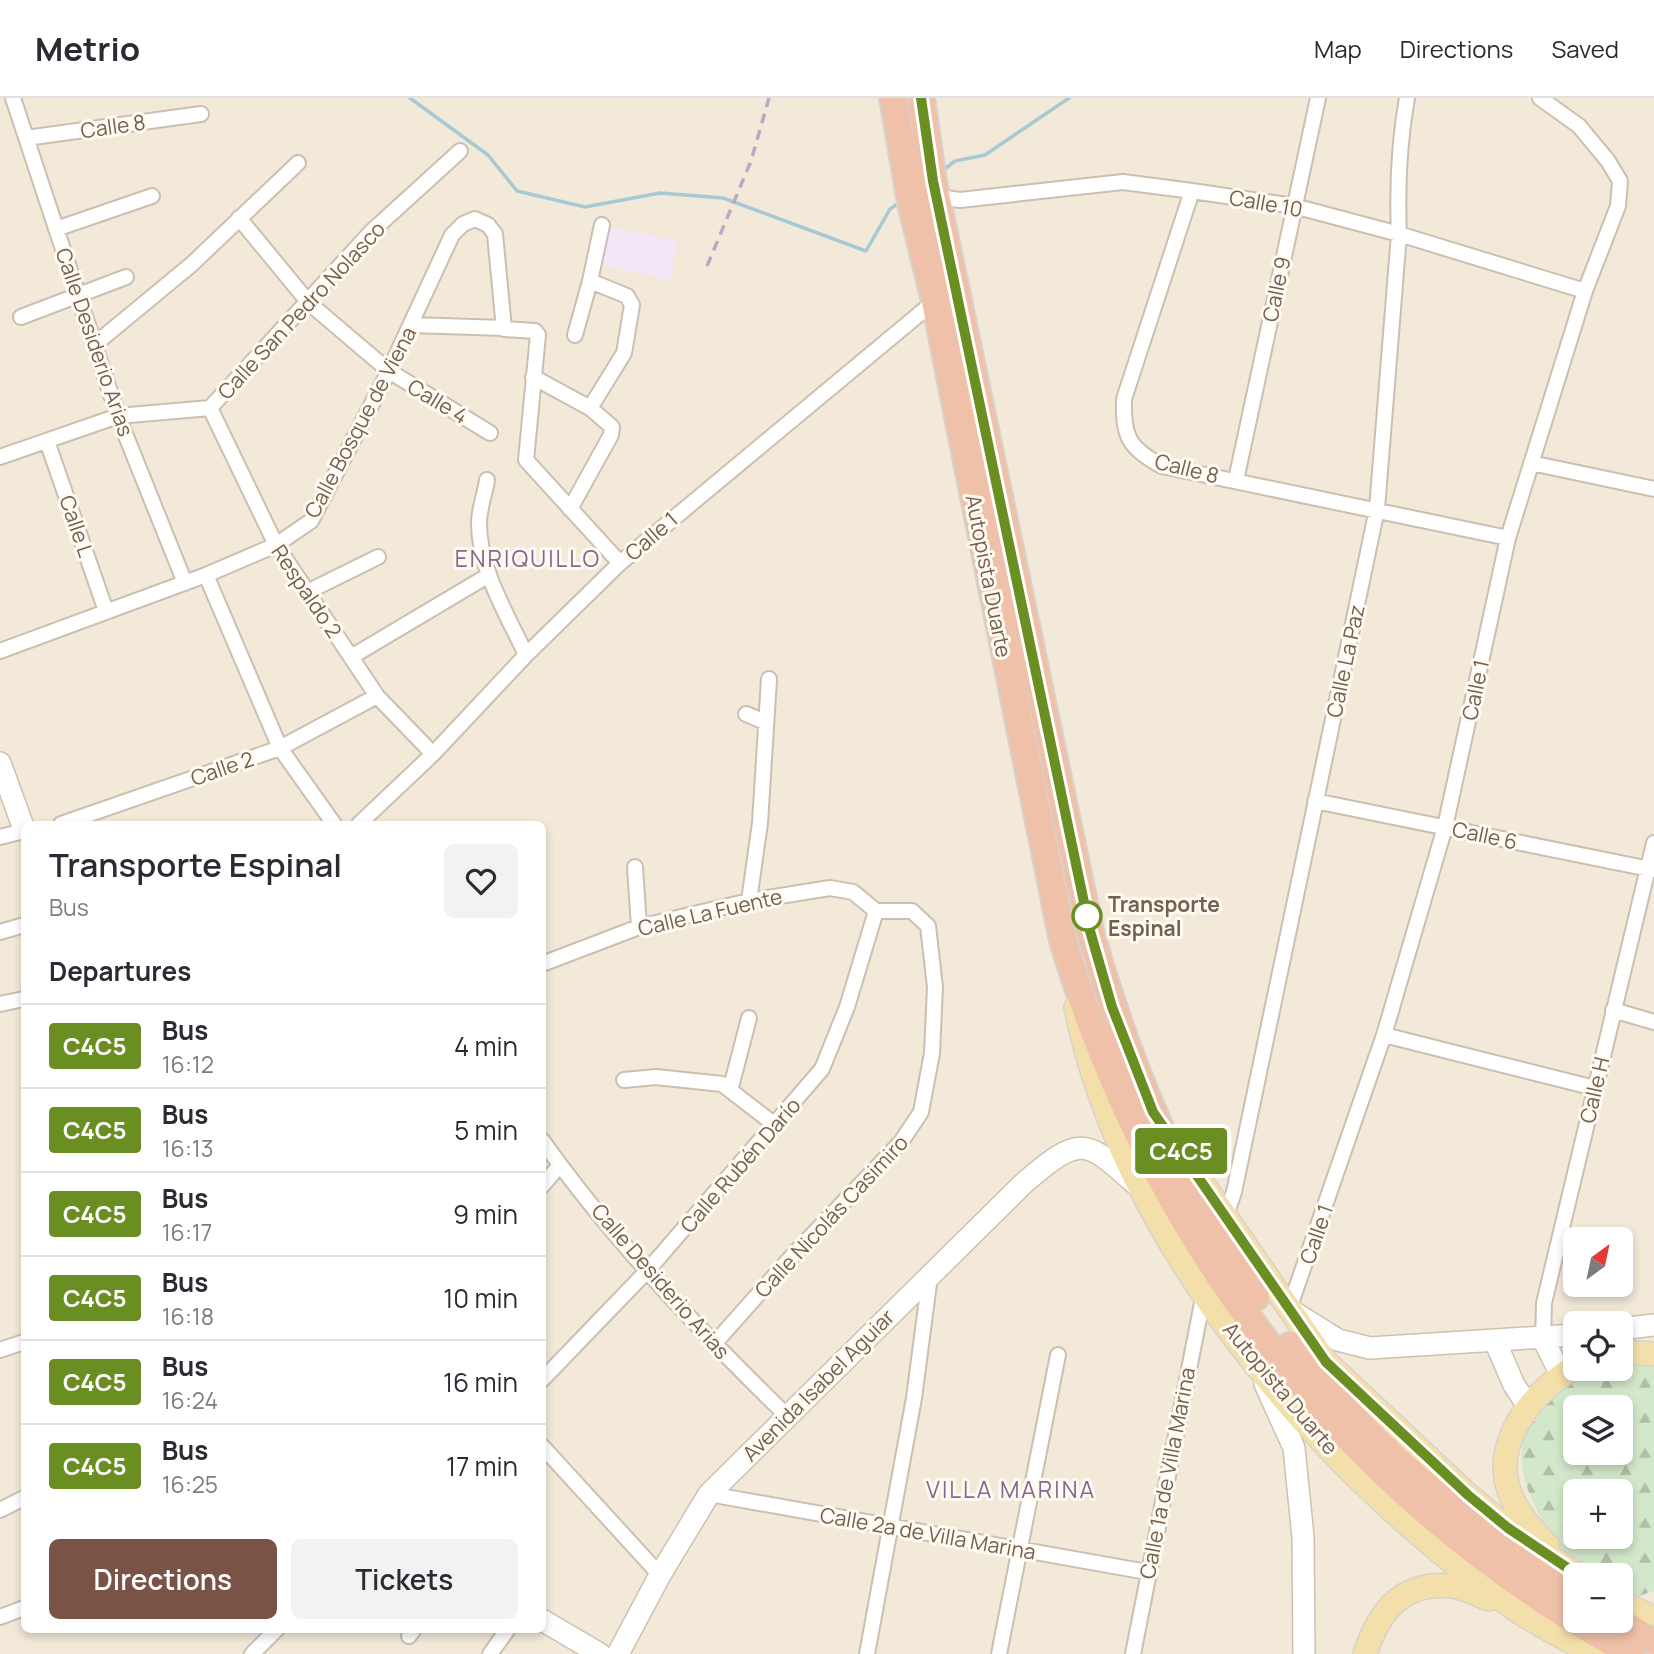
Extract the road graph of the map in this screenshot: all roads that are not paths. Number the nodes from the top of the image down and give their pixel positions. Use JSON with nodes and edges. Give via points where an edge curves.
{"nodes":[{"id":1,"x":13,"y":98,"type":"edge"},
{"id":2,"x":921,"y":98,"type":"edge"},
{"id":3,"x":1318,"y":98,"type":"edge"},
{"id":4,"x":1407,"y":98,"type":"edge"},
{"id":5,"x":1539,"y":98,"type":"edge"},
{"id":6,"x":893,"y":102,"type":"edge"},
{"id":7,"x":201,"y":114,"type":"dead end"},
{"id":8,"x":26,"y":138,"type":"junction"},
{"id":9,"x":915,"y":147,"type":"junction"},
{"id":10,"x":460,"y":151,"type":"dead end"},
{"id":11,"x":298,"y":163,"type":"dead end"},
{"id":12,"x":936,"y":189,"type":"junction"},
{"id":13,"x":1192,"y":191,"type":"junction"},
{"id":14,"x":152,"y":196,"type":"dead end"},
{"id":15,"x":1294,"y":206,"type":"junction"},
{"id":16,"x":239,"y":218,"type":"junction"},
{"id":17,"x":602,"y":225,"type":"dead end"},
{"id":18,"x":56,"y":229,"type":"junction"},
{"id":19,"x":1399,"y":234,"type":"junction"},
{"id":20,"x":126,"y":277,"type":"dead end"},
{"id":21,"x":590,"y":281,"type":"junction"},
{"id":22,"x":1585,"y":291,"type":"junction"},
{"id":23,"x":78,"y":296,"type":"junction"},
{"id":24,"x":934,"y":301,"type":"junction"},
{"id":25,"x":309,"y":303,"type":"junction"},
{"id":26,"x":21,"y":317,"type":"dead end"},
{"id":27,"x":411,"y":325,"type":"junction"},
{"id":28,"x":504,"y":328,"type":"junction"},
{"id":29,"x":575,"y":335,"type":"dead end"},
{"id":30,"x":94,"y":345,"type":"junction"},
{"id":31,"x":389,"y":371,"type":"junction"},
{"id":32,"x":533,"y":377,"type":"junction"},
{"id":33,"x":210,"y":408,"type":"junction"},
{"id":34,"x":590,"y":408,"type":"junction"},
{"id":35,"x":118,"y":416,"type":"junction"},
{"id":36,"x":490,"y":433,"type":"dead end"},
{"id":37,"x":47,"y":441,"type":"junction"},
{"id":38,"x":0,"y":457,"type":"edge"},
{"id":39,"x":1531,"y":463,"type":"junction"},
{"id":40,"x":487,"y":480,"type":"dead end"},
{"id":41,"x":1236,"y":480,"type":"junction"},
{"id":42,"x":1654,"y":489,"type":"edge"},
{"id":43,"x":570,"y":509,"type":"junction"},
{"id":44,"x":1377,"y":509,"type":"junction"},
{"id":45,"x":1508,"y":538,"type":"junction"},
{"id":46,"x":275,"y":545,"type":"junction"},
{"id":47,"x":378,"y":557,"type":"dead end"},
{"id":48,"x":620,"y":562,"type":"junction"},
{"id":49,"x":206,"y":575,"type":"junction"},
{"id":50,"x":489,"y":575,"type":"junction"},
{"id":51,"x":185,"y":583,"type":"junction"},
{"id":52,"x":307,"y":592,"type":"junction"},
{"id":53,"x":106,"y":611,"type":"junction"},
{"id":54,"x":0,"y":652,"type":"edge"},
{"id":55,"x":526,"y":655,"type":"junction"},
{"id":56,"x":351,"y":657,"type":"junction"},
{"id":57,"x":769,"y":679,"type":"dead end"},
{"id":58,"x":377,"y":696,"type":"junction"},
{"id":59,"x":746,"y":714,"type":"dead end"},
{"id":60,"x":765,"y":722,"type":"junction"},
{"id":61,"x":280,"y":748,"type":"junction"},
{"id":62,"x":433,"y":754,"type":"junction"},
{"id":63,"x":0,"y":763,"type":"edge"},
{"id":64,"x":1315,"y":801,"type":"junction"},
{"id":65,"x":67,"y":821,"type":"edge"},
{"id":66,"x":332,"y":821,"type":"edge"},
{"id":67,"x":362,"y":821,"type":"edge"},
{"id":68,"x":21,"y":822,"type":"edge"},
{"id":69,"x":1445,"y":827,"type":"junction"},
{"id":70,"x":21,"y":831,"type":"edge"},
{"id":71,"x":0,"y":837,"type":"edge"},
{"id":72,"x":1654,"y":843,"type":"edge"},
{"id":73,"x":635,"y":867,"type":"dead end"},
{"id":74,"x":1651,"y":870,"type":"edge"},
{"id":75,"x":749,"y":901,"type":"junction"},
{"id":76,"x":876,"y":911,"type":"junction"},
{"id":77,"x":21,"y":926,"type":"edge"},
{"id":78,"x":639,"y":927,"type":"junction"},
{"id":79,"x":0,"y":932,"type":"edge"},
{"id":80,"x":1065,"y":949,"type":"junction"},
{"id":81,"x":546,"y":962,"type":"edge"},
{"id":82,"x":21,"y":1000,"type":"edge"},
{"id":83,"x":0,"y":1004,"type":"edge"},
{"id":84,"x":1613,"y":1010,"type":"junction"},
{"id":85,"x":749,"y":1018,"type":"dead end"},
{"id":86,"x":1654,"y":1022,"type":"edge"},
{"id":87,"x":1384,"y":1035,"type":"junction"},
{"id":88,"x":624,"y":1080,"type":"dead end"},
{"id":89,"x":731,"y":1087,"type":"junction"},
{"id":90,"x":1595,"y":1088,"type":"junction"},
{"id":91,"x":1153,"y":1112,"type":"junction"},
{"id":92,"x":775,"y":1125,"type":"junction"},
{"id":93,"x":546,"y":1146,"type":"edge"},
{"id":94,"x":560,"y":1165,"type":"junction"},
{"id":95,"x":546,"y":1181,"type":"edge"},
{"id":96,"x":1142,"y":1190,"type":"junction"},
{"id":97,"x":1226,"y":1216,"type":"junction"},
{"id":98,"x":648,"y":1270,"type":"junction"},
{"id":99,"x":930,"y":1275,"type":"junction"},
{"id":100,"x":1204,"y":1293,"type":"junction"},
{"id":101,"x":1289,"y":1309,"type":"junction"},
{"id":102,"x":1654,"y":1325,"type":"edge"},
{"id":103,"x":1633,"y":1327,"type":"edge"},
{"id":104,"x":1563,"y":1336,"type":"edge"},
{"id":105,"x":1543,"y":1339,"type":"junction"},
{"id":106,"x":1495,"y":1341,"type":"junction"},
{"id":107,"x":21,"y":1343,"type":"edge"},
{"id":108,"x":714,"y":1344,"type":"junction"},
{"id":109,"x":0,"y":1350,"type":"edge"},
{"id":110,"x":1633,"y":1353,"type":"edge"},
{"id":111,"x":1654,"y":1354,"type":"edge"},
{"id":112,"x":1058,"y":1355,"type":"dead end"},
{"id":113,"x":1252,"y":1361,"type":"junction"},
{"id":114,"x":1563,"y":1365,"type":"edge"},
{"id":115,"x":1563,"y":1375,"type":"edge"},
{"id":116,"x":546,"y":1376,"type":"edge"},
{"id":117,"x":1528,"y":1406,"type":"junction"},
{"id":118,"x":786,"y":1415,"type":"junction"},
{"id":119,"x":546,"y":1450,"type":"edge"},
{"id":120,"x":1417,"y":1490,"type":"junction"},
{"id":121,"x":709,"y":1494,"type":"junction"},
{"id":122,"x":21,"y":1500,"type":"edge"},
{"id":123,"x":0,"y":1510,"type":"edge"},
{"id":124,"x":891,"y":1526,"type":"junction"},
{"id":125,"x":1508,"y":1528,"type":"junction"},
{"id":126,"x":1019,"y":1550,"type":"junction"},
{"id":127,"x":1563,"y":1566,"type":"edge"},
{"id":128,"x":1563,"y":1571,"type":"edge"},
{"id":129,"x":1147,"y":1572,"type":"junction"},
{"id":130,"x":660,"y":1575,"type":"junction"},
{"id":131,"x":1563,"y":1575,"type":"edge"},
{"id":132,"x":21,"y":1609,"type":"edge"},
{"id":133,"x":1518,"y":1611,"type":"junction"},
{"id":134,"x":0,"y":1618,"type":"edge"},
{"id":135,"x":1633,"y":1621,"type":"edge"},
{"id":136,"x":546,"y":1622,"type":"edge"},
{"id":137,"x":273,"y":1633,"type":"edge"},
{"id":138,"x":505,"y":1633,"type":"edge"},
{"id":139,"x":1647,"y":1641,"type":"edge"},
{"id":140,"x":252,"y":1654,"type":"edge"},
{"id":141,"x":490,"y":1654,"type":"edge"},
{"id":142,"x":600,"y":1654,"type":"edge"},
{"id":143,"x":618,"y":1654,"type":"edge"},
{"id":144,"x":867,"y":1654,"type":"edge"},
{"id":145,"x":999,"y":1654,"type":"edge"},
{"id":146,"x":1133,"y":1654,"type":"edge"},
{"id":147,"x":1304,"y":1654,"type":"edge"},
{"id":148,"x":1365,"y":1654,"type":"edge"},
{"id":149,"x":1593,"y":1654,"type":"edge"}],
"edges":[{"from":1,"to":8,"type":"street","name":"Calle Desiderio Arias"},
{"from":2,"to":9,"type":"highway"},
{"from":3,"to":15,"type":"street","name":"Calle 9"},
{"from":4,"to":19,"type":"street","name":"Calle La Paz"},
{"from":5,"to":22,"type":"street","name":"Calle 1","via":[[1579,126],[1620,181],[1618,206]]},
{"from":6,"to":9,"type":"highway"},
{"from":7,"to":8,"type":"street","name":"Calle 8"},
{"from":8,"to":18,"type":"street","name":"Calle Desiderio Arias"},
{"from":9,"to":12,"type":"highway","name":"Autopista Duarte"},
{"from":9,"to":24,"type":"highway","name":"Autopista Duarte","via":[[911,203]]},
{"from":10,"to":25,"type":"street","name":"Calle San Pedro Nolasco","via":[[371,232]]},
{"from":11,"to":16,"type":"street"},
{"from":12,"to":13,"type":"street","name":"Calle 10","via":[[960,200],[1124,183]]},
{"from":12,"to":91,"type":"highway","name":"Autopista Duarte","via":[[1090,931],[1112,1007]]},
{"from":13,"to":15,"type":"street","name":"Calle 10"},
{"from":13,"to":41,"type":"street","name":"Calle 8","via":[[1124,399],[1123,423],[1128,439],[1143,456],[1162,466]]},
{"from":14,"to":18,"type":"street"},
{"from":15,"to":19,"type":"street","name":"Calle 10"},
{"from":15,"to":41,"type":"street","name":"Calle 9"},
{"from":16,"to":25,"type":"street","name":"Calle 4"},
{"from":16,"to":30,"type":"street","via":[[192,264]]},
{"from":17,"to":21,"type":"street"},
{"from":18,"to":23,"type":"street","name":"Calle Desiderio Arias"},
{"from":19,"to":22,"type":"street","name":"Calle 10"},
{"from":19,"to":44,"type":"street","name":"Calle La Paz"},
{"from":20,"to":23,"type":"street"},
{"from":21,"to":29,"type":"street"},
{"from":21,"to":34,"type":"street","via":[[627,296],[632,305],[624,353]]},
{"from":22,"to":39,"type":"street","name":"Calle 1"},
{"from":23,"to":26,"type":"street"},
{"from":23,"to":30,"type":"street","name":"Calle Desiderio Arias"},
{"from":24,"to":48,"type":"street","name":"Calle 1"},
{"from":24,"to":80,"type":"highway","name":"Autopista Duarte"},
{"from":25,"to":31,"type":"street","name":"Calle 4"},
{"from":25,"to":33,"type":"street","name":"Calle San Pedro Nolasco"},
{"from":27,"to":28,"type":"street"},
{"from":27,"to":28,"type":"street","name":"Calle Bosque de Viena","via":[[452,235],[475,219],[495,234]]},
{"from":27,"to":31,"type":"street","name":"Calle Bosque de Viena"},
{"from":28,"to":32,"type":"street","via":[[537,333]]},
{"from":30,"to":35,"type":"street","name":"Calle Desiderio Arias"},
{"from":31,"to":36,"type":"street","name":"Calle 4"},
{"from":31,"to":46,"type":"street","name":"Calle Bosque de Viena","via":[[311,521]]},
{"from":32,"to":34,"type":"street"},
{"from":32,"to":43,"type":"street","via":[[526,460]]},
{"from":33,"to":35,"type":"street","name":"Calle San Pedro Nolasco"},
{"from":33,"to":46,"type":"street","name":"Respaldo 2"},
{"from":34,"to":43,"type":"street","via":[[612,427],[611,435]]},
{"from":35,"to":37,"type":"street","name":"Calle San Pedro Nolasco"},
{"from":35,"to":51,"type":"street","name":"Calle Desiderio Arias"},
{"from":37,"to":38,"type":"street","name":"Calle San Pedro Nolasco"},
{"from":37,"to":53,"type":"street","name":"Calle L"},
{"from":39,"to":42,"type":"street"},
{"from":39,"to":45,"type":"street","name":"Calle 1"},
{"from":40,"to":50,"type":"street","via":[[479,522]]},
{"from":41,"to":44,"type":"street","name":"Calle 8"},
{"from":43,"to":48,"type":"street"},
{"from":44,"to":45,"type":"street","name":"Calle 8"},
{"from":44,"to":64,"type":"street","name":"Calle La Paz"},
{"from":45,"to":69,"type":"street","name":"Calle 1"},
{"from":46,"to":49,"type":"street","name":"Calle Bosque de Viena"},
{"from":46,"to":52,"type":"street","name":"Respaldo 2"},
{"from":47,"to":52,"type":"street"},
{"from":48,"to":55,"type":"street","name":"Calle 1"},
{"from":49,"to":51,"type":"street","name":"Calle Bosque de Viena"},
{"from":49,"to":61,"type":"street"},
{"from":50,"to":55,"type":"street"},
{"from":50,"to":56,"type":"street"},
{"from":51,"to":53,"type":"street","name":"Calle Bosque de Viena"},
{"from":52,"to":56,"type":"street","name":"Respaldo 2"},
{"from":53,"to":54,"type":"street","name":"Calle Bosque de Viena"},
{"from":55,"to":62,"type":"street","name":"Calle 1"},
{"from":56,"to":58,"type":"street","name":"Respaldo 2"},
{"from":57,"to":60,"type":"street"},
{"from":58,"to":61,"type":"street","name":"Calle 2"},
{"from":58,"to":62,"type":"street","name":"Respaldo 2"},
{"from":59,"to":60,"type":"street"},
{"from":60,"to":75,"type":"street","via":[[760,823]]},
{"from":61,"to":65,"type":"street","name":"Calle 2"},
{"from":61,"to":66,"type":"street"},
{"from":62,"to":67,"type":"street","name":"Calle 1"},
{"from":63,"to":68,"type":"main road"},
{"from":64,"to":69,"type":"street","name":"Calle 6"},
{"from":64,"to":97,"type":"street","name":"Calle La Paz"},
{"from":69,"to":74,"type":"street","name":"Calle 6"},
{"from":69,"to":87,"type":"street","name":"Calle 1"},
{"from":70,"to":71,"type":"street"},
{"from":72,"to":74,"type":"street","name":"Calle H"},
{"from":73,"to":78,"type":"street"},
{"from":74,"to":84,"type":"street","name":"Calle H"},
{"from":75,"to":76,"type":"street","name":"Calle La Fuente","via":[[830,888],[853,892]]},
{"from":75,"to":78,"type":"street","name":"Calle La Fuente"},
{"from":76,"to":92,"type":"street","name":"Calle Rubén Darío","via":[[847,1007],[822,1069]]},
{"from":76,"to":108,"type":"street","name":"Calle Nicolás Casimiro","via":[[912,911],[928,926],[935,987],[932,1053],[921,1112],[901,1142]]},
{"from":77,"to":79,"type":"street"},
{"from":78,"to":81,"type":"street","name":"Calle La Fuente"},
{"from":80,"to":96,"type":"main road","name":"Autopista Duarte","via":[[1085,1043]]},
{"from":80,"to":120,"type":"highway","name":"Autopista Duarte","via":[[1120,1097],[1189,1232],[1301,1388],[1336,1427]]},
{"from":82,"to":83,"type":"street"},
{"from":84,"to":86,"type":"street"},
{"from":84,"to":90,"type":"street","name":"Calle H"},
{"from":85,"to":89,"type":"street"},
{"from":87,"to":90,"type":"street"},
{"from":87,"to":101,"type":"street","name":"Calle 1"},
{"from":88,"to":89,"type":"street","via":[[692,1079]]},
{"from":89,"to":92,"type":"street"},
{"from":90,"to":105,"type":"street","name":"Calle H","via":[[1544,1303]]},
{"from":91,"to":97,"type":"main road","name":"Autopista Duarte"},
{"from":91,"to":120,"type":"highway","name":"Autopista Duarte","via":[[1214,1235],[1270,1317],[1338,1403]]},
{"from":92,"to":98,"type":"street","name":"Calle Rubén Darío"},
{"from":93,"to":94,"type":"street","name":"Calle Desiderio Arias"},
{"from":94,"to":95,"type":"street"},
{"from":94,"to":98,"type":"street","name":"Calle Desiderio Arias"},
{"from":96,"to":99,"type":"main road","name":"Avenida Isabel Aguiar","via":[[1095,1149],[1081,1147],[1063,1153],[1024,1182]]},
{"from":96,"to":100,"type":"main road","name":"Autopista Duarte"},
{"from":97,"to":101,"type":"main road","name":"Autopista Duarte"},
{"from":98,"to":108,"type":"street","name":"Calle Desiderio Arias"},
{"from":98,"to":116,"type":"street","name":"Calle Rubén Darío"},
{"from":99,"to":118,"type":"main road","name":"Avenida Isabel Aguiar"},
{"from":99,"to":124,"type":"street"},
{"from":100,"to":113,"type":"main road","name":"Autopista Duarte"},
{"from":100,"to":129,"type":"street","name":"Calle 1a de Villa Marina"},
{"from":101,"to":106,"type":"main road","via":[[1338,1340],[1370,1348]]},
{"from":101,"to":125,"type":"main road","name":"Autopista Duarte","via":[[1326,1362]]},
{"from":102,"to":103,"type":"main road"},
{"from":104,"to":105,"type":"main road"},
{"from":105,"to":106,"type":"main road"},
{"from":105,"to":114,"type":"main road"},
{"from":106,"to":117,"type":"main road"},
{"from":107,"to":109,"type":"street"},
{"from":108,"to":118,"type":"street","name":"Calle Desiderio Arias"},
{"from":110,"to":111,"type":"main road"},
{"from":112,"to":126,"type":"street"},
{"from":113,"to":133,"type":"main road","name":"Autopista Duarte","via":[[1383,1502]]},
{"from":113,"to":147,"type":"main road","via":[[1294,1448],[1303,1536]]},
{"from":115,"to":117,"type":"main road"},
{"from":117,"to":127,"type":"main road","via":[[1508,1449],[1505,1473],[1510,1493]]},
{"from":118,"to":121,"type":"main road","name":"Avenida Isabel Aguiar"},
{"from":119,"to":130,"type":"street"},
{"from":120,"to":125,"type":"highway"},
{"from":120,"to":131,"type":"highway","via":[[1522,1559]]},
{"from":120,"to":139,"type":"highway","via":[[1522,1587]]},
{"from":121,"to":124,"type":"street","name":"Calle 2a de Villa Marina"},
{"from":121,"to":130,"type":"main road","name":"Avenida Isabel Aguiar"},
{"from":122,"to":123,"type":"street"},
{"from":124,"to":126,"type":"street","name":"Calle 2a de Villa Marina"},
{"from":124,"to":144,"type":"street"},
{"from":125,"to":128,"type":"main road","name":"Autopista Duarte"},
{"from":126,"to":129,"type":"street","name":"Calle 2a de Villa Marina"},
{"from":126,"to":145,"type":"street"},
{"from":129,"to":146,"type":"street","name":"Calle 1a de Villa Marina"},
{"from":130,"to":143,"type":"main road","name":"Avenida Isabel Aguiar"},
{"from":132,"to":134,"type":"street"},
{"from":133,"to":148,"type":"main road","via":[[1453,1586],[1420,1589],[1399,1596],[1388,1607]]},
{"from":133,"to":149,"type":"main road","name":"Autopista Duarte"},
{"from":135,"to":139,"type":"main road"},
{"from":136,"to":142,"type":"main road"},
{"from":137,"to":140,"type":"street"},
{"from":138,"to":141,"type":"street"}]}
